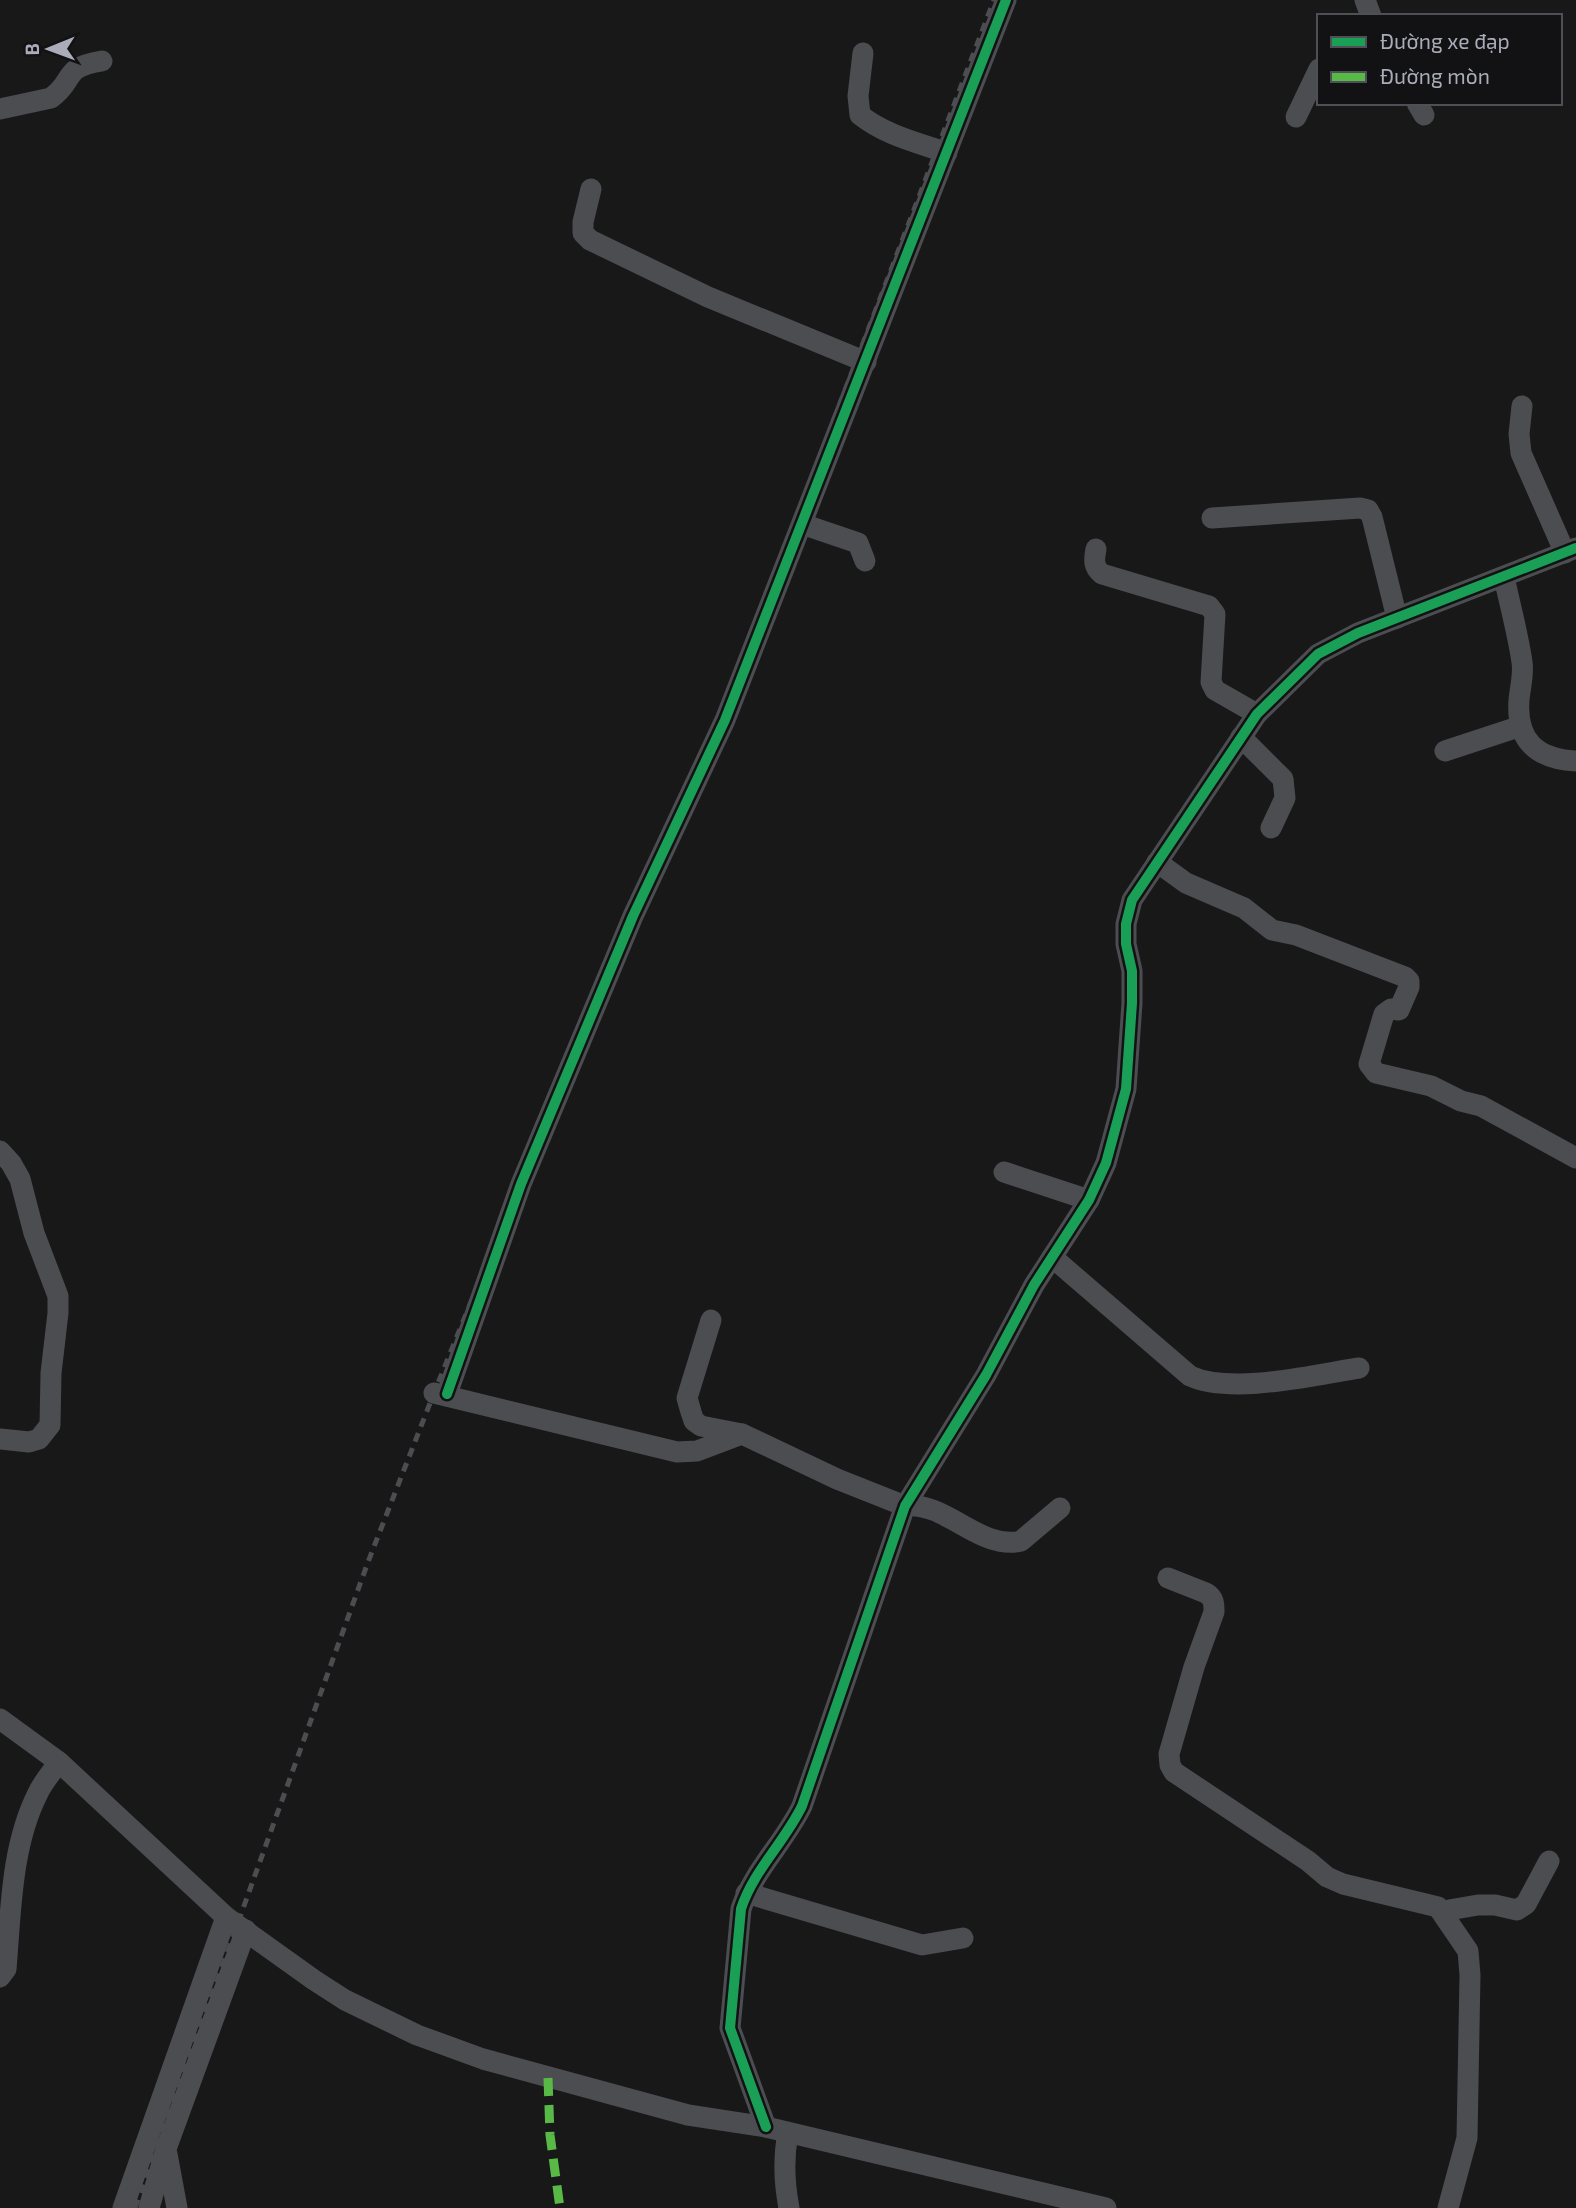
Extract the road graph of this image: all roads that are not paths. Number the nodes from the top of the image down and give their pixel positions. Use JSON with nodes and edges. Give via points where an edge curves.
{"nodes":[{"id":1,"x":1006,"y":0,"type":"edge"},
{"id":2,"x":863,"y":53,"type":"dead end"},
{"id":3,"x":102,"y":61,"type":"dead end"},
{"id":4,"x":1317,"y":73,"type":"edge"},
{"id":5,"x":0,"y":109,"type":"edge"},
{"id":6,"x":1296,"y":117,"type":"dead end"},
{"id":7,"x":947,"y":153,"type":"junction"},
{"id":8,"x":592,"y":189,"type":"dead end"},
{"id":9,"x":866,"y":362,"type":"junction"},
{"id":10,"x":1522,"y":406,"type":"dead end"},
{"id":11,"x":1212,"y":518,"type":"dead end"},
{"id":12,"x":802,"y":524,"type":"junction"},
{"id":13,"x":1096,"y":550,"type":"dead end"},
{"id":14,"x":1570,"y":550,"type":"edge"},
{"id":15,"x":865,"y":561,"type":"dead end"},
{"id":16,"x":1504,"y":577,"type":"junction"},
{"id":17,"x":1396,"y":618,"type":"junction"},
{"id":18,"x":1256,"y":714,"type":"junction"},
{"id":19,"x":1521,"y":726,"type":"junction"},
{"id":20,"x":1241,"y":737,"type":"junction"},
{"id":21,"x":1445,"y":751,"type":"dead end"},
{"id":22,"x":1576,"y":761,"type":"edge"},
{"id":23,"x":1271,"y":828,"type":"dead end"},
{"id":24,"x":1157,"y":862,"type":"junction"},
{"id":25,"x":0,"y":1151,"type":"edge"},
{"id":26,"x":1576,"y":1158,"type":"edge"},
{"id":27,"x":1004,"y":1172,"type":"dead end"},
{"id":28,"x":1089,"y":1200,"type":"junction"},
{"id":29,"x":1052,"y":1257,"type":"junction"},
{"id":30,"x":711,"y":1320,"type":"dead end"},
{"id":31,"x":1359,"y":1368,"type":"dead end"},
{"id":32,"x":741,"y":1434,"type":"junction"},
{"id":33,"x":0,"y":1439,"type":"edge"},
{"id":34,"x":905,"y":1506,"type":"junction"},
{"id":35,"x":1060,"y":1508,"type":"dead end"},
{"id":36,"x":1168,"y":1578,"type":"dead end"},
{"id":37,"x":0,"y":1719,"type":"edge"},
{"id":38,"x":59,"y":1762,"type":"junction"},
{"id":39,"x":1549,"y":1861,"type":"dead end"},
{"id":40,"x":746,"y":1893,"type":"junction"},
{"id":41,"x":1443,"y":1911,"type":"junction"},
{"id":42,"x":226,"y":1917,"type":"junction"},
{"id":43,"x":246,"y":1930,"type":"junction"},
{"id":44,"x":963,"y":1938,"type":"dead end"},
{"id":45,"x":0,"y":1977,"type":"edge"},
{"id":46,"x":766,"y":2127,"type":"junction"},
{"id":47,"x":788,"y":2133,"type":"junction"},
{"id":48,"x":166,"y":2148,"type":"junction"},
{"id":49,"x":123,"y":2208,"type":"edge"},
{"id":50,"x":149,"y":2208,"type":"edge"},
{"id":51,"x":177,"y":2208,"type":"edge"},
{"id":52,"x":789,"y":2208,"type":"edge"},
{"id":53,"x":1106,"y":2208,"type":"edge"},
{"id":54,"x":1448,"y":2208,"type":"edge"}],
"edges":[{"from":1,"to":7,"type":"street"},
{"from":2,"to":7,"type":"street","via":[[860,115],[901,139]]},
{"from":3,"to":5,"type":"street","via":[[78,66],[51,98]]},
{"from":4,"to":6,"type":"street"},
{"from":7,"to":9,"type":"street"},
{"from":8,"to":9,"type":"street","via":[[583,222],[583,233],[590,240],[708,297]]},
{"from":9,"to":12,"type":"street"},
{"from":10,"to":14,"type":"street","via":[[1521,453]]},
{"from":11,"to":17,"type":"street","via":[[1368,510]]},
{"from":12,"to":15,"type":"street","via":[[858,543]]},
{"from":12,"to":32,"type":"street","via":[[725,720],[633,916],[526,1172],[440,1394],[677,1452],[697,1451]]},
{"from":13,"to":18,"type":"street","via":[[1096,569],[1102,574],[1209,606],[1215,614],[1211,682],[1215,690]]},
{"from":14,"to":16,"type":"street"},
{"from":16,"to":17,"type":"street"},
{"from":16,"to":19,"type":"street","via":[[1522,662]]},
{"from":17,"to":18,"type":"street","via":[[1318,654]]},
{"from":18,"to":20,"type":"street"},
{"from":19,"to":21,"type":"street"},
{"from":19,"to":22,"type":"street","via":[[1533,748],[1559,760]]},
{"from":20,"to":23,"type":"street","via":[[1283,779],[1285,798]]},
{"from":20,"to":24,"type":"street"},
{"from":24,"to":26,"type":"street","via":[[1186,883],[1244,908],[1272,930],[1405,977],[1409,987],[1399,1010],[1384,1013],[1369,1064],[1376,1073],[1431,1086],[1481,1106]]},
{"from":24,"to":28,"type":"street","via":[[1132,900],[1126,924],[1132,1003],[1126,1089],[1106,1163]]},
{"from":25,"to":33,"type":"street","via":[[20,1179],[58,1296],[58,1313],[50,1425],[39,1439],[29,1442]]},
{"from":27,"to":28,"type":"street"},
{"from":28,"to":29,"type":"street"},
{"from":29,"to":31,"type":"street","via":[[1199,1380],[1224,1385]]},
{"from":29,"to":34,"type":"street"},
{"from":30,"to":32,"type":"street","via":[[687,1398],[694,1420],[701,1426]]},
{"from":32,"to":34,"type":"street"},
{"from":34,"to":35,"type":"street","via":[[940,1514],[997,1542],[1013,1543]]},
{"from":34,"to":40,"type":"street","via":[[802,1806]]},
{"from":36,"to":41,"type":"street","via":[[1212,1597],[1214,1602],[1169,1754],[1174,1772],[1326,1877]]},
{"from":37,"to":38,"type":"street"},
{"from":38,"to":42,"type":"street"},
{"from":38,"to":45,"type":"street","via":[[38,1793],[25,1828],[12,1891],[6,1969]]},
{"from":39,"to":41,"type":"street","via":[[1526,1904],[1517,1910],[1478,1905]]},
{"from":40,"to":44,"type":"street","via":[[922,1945]]},
{"from":40,"to":46,"type":"street","via":[[737,1931],[730,2028]]},
{"from":41,"to":54,"type":"street","via":[[1470,1961],[1467,2138]]},
{"from":42,"to":43,"type":"street"},
{"from":42,"to":49,"type":"street"},
{"from":43,"to":46,"type":"street","via":[[345,2000],[454,2050],[688,2115]]},
{"from":43,"to":48,"type":"street"},
{"from":46,"to":47,"type":"street"},
{"from":47,"to":52,"type":"street","via":[[784,2156]]},
{"from":47,"to":53,"type":"street"},
{"from":48,"to":50,"type":"street"},
{"from":48,"to":51,"type":"street"}]}
